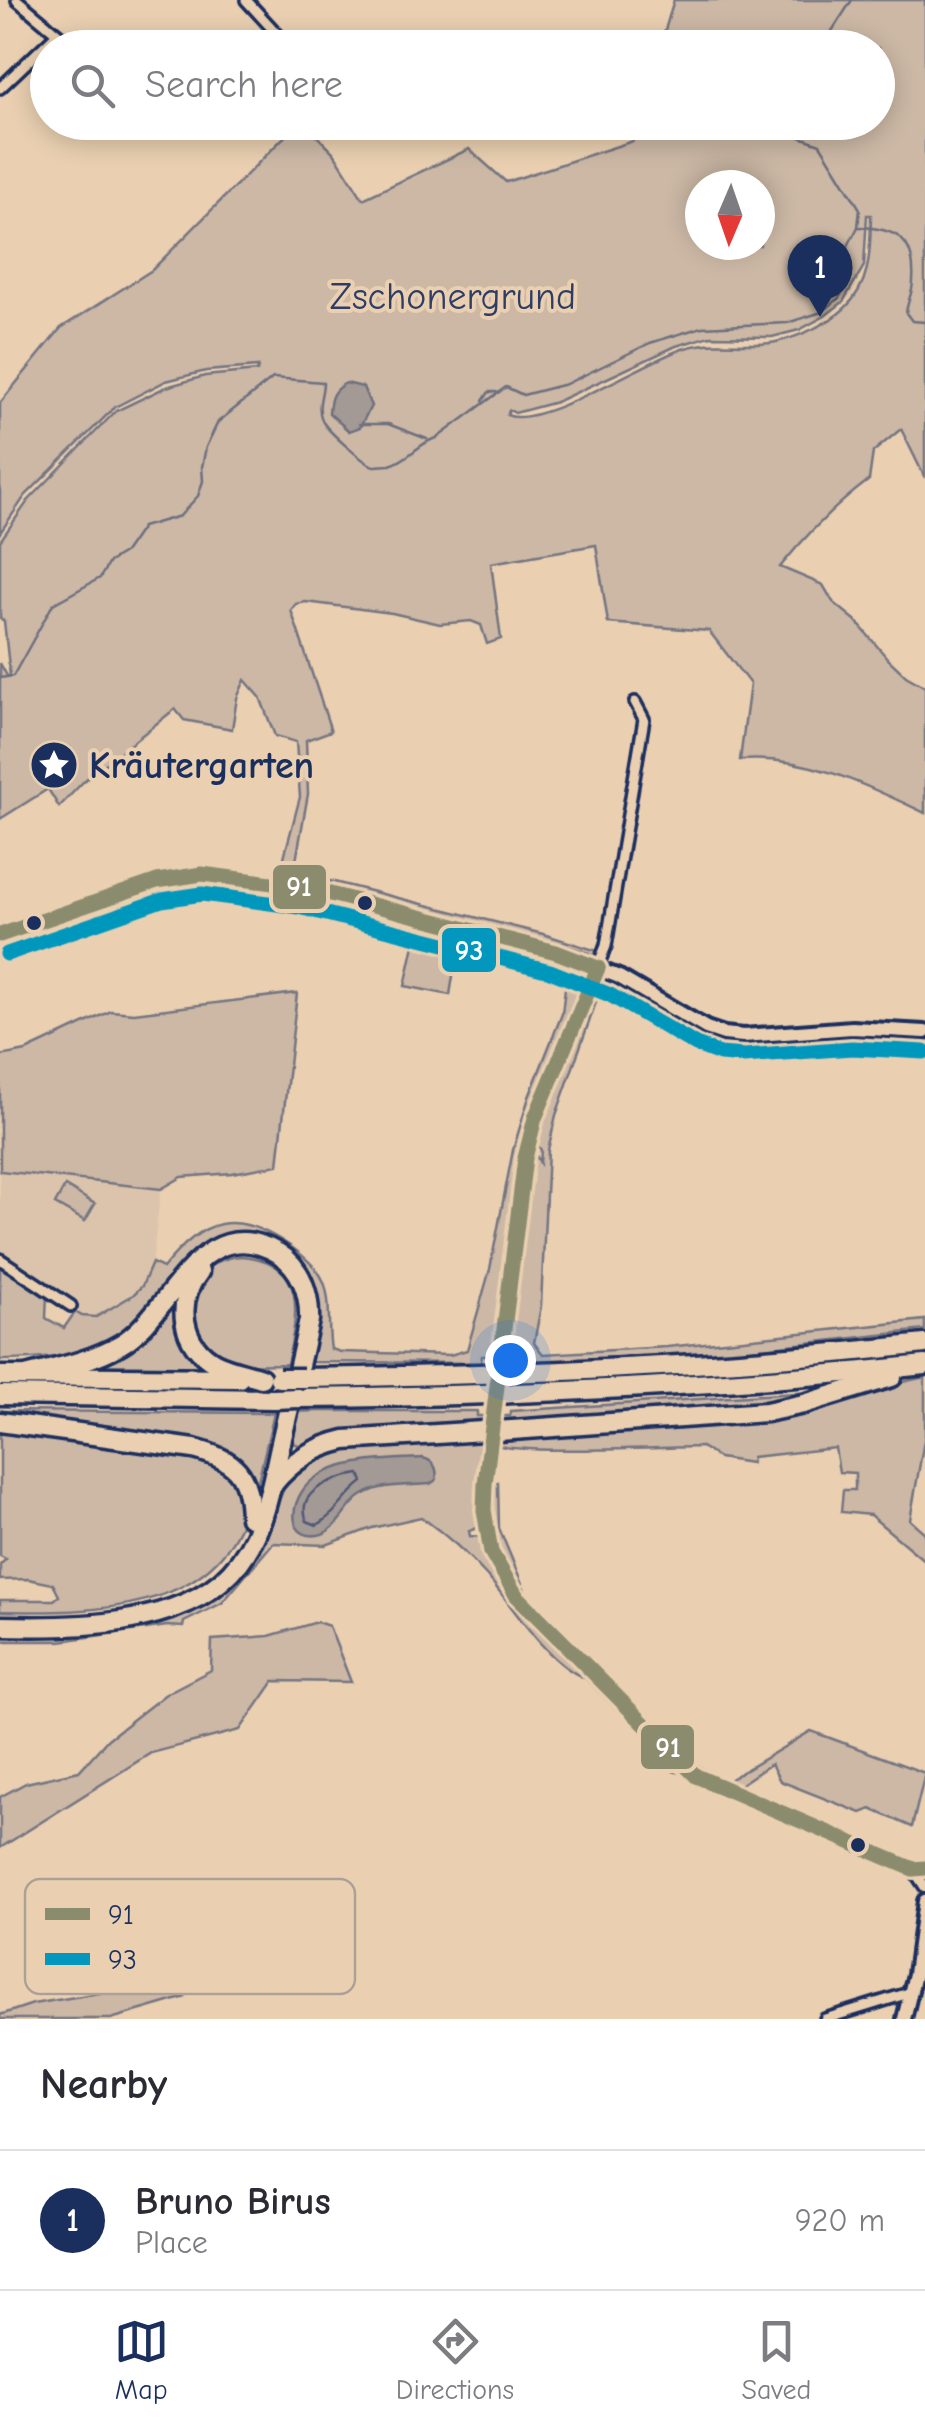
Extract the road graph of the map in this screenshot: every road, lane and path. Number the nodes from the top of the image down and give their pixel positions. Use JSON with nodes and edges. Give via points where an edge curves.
{"nodes":[{"id":1,"x":17,"y":0,"type":"edge"},
{"id":2,"x":246,"y":0,"type":"edge"},
{"id":3,"x":53,"y":30,"type":"edge"},
{"id":4,"x":274,"y":30,"type":"edge"},
{"id":5,"x":30,"y":63,"type":"edge"},
{"id":6,"x":0,"y":88,"type":"edge"},
{"id":7,"x":636,"y":702,"type":"dead end"},
{"id":8,"x":0,"y":935,"type":"edge"},
{"id":9,"x":598,"y":968,"type":"junction"},
{"id":10,"x":925,"y":1032,"type":"edge"},
{"id":11,"x":0,"y":1260,"type":"edge"},
{"id":12,"x":71,"y":1306,"type":"dead end"},
{"id":13,"x":925,"y":1344,"type":"edge"},
{"id":14,"x":501,"y":1355,"type":"dead end"},
{"id":15,"x":925,"y":1366,"type":"edge"},
{"id":16,"x":0,"y":1376,"type":"edge"},
{"id":17,"x":26,"y":1376,"type":"junction"},
{"id":18,"x":270,"y":1378,"type":"junction"},
{"id":19,"x":0,"y":1396,"type":"edge"},
{"id":20,"x":0,"y":1422,"type":"edge"},
{"id":21,"x":492,"y":1426,"type":"junction"},
{"id":22,"x":270,"y":1489,"type":"junction"},
{"id":23,"x":250,"y":1517,"type":"junction"},
{"id":24,"x":0,"y":1616,"type":"edge"},
{"id":25,"x":0,"y":1626,"type":"edge"},
{"id":26,"x":925,"y":1868,"type":"edge"},
{"id":27,"x":913,"y":1869,"type":"junction"},
{"id":28,"x":925,"y":1886,"type":"edge"},
{"id":29,"x":925,"y":1901,"type":"edge"},
{"id":30,"x":921,"y":1957,"type":"edge"},
{"id":31,"x":912,"y":1992,"type":"junction"},
{"id":32,"x":824,"y":2019,"type":"edge"},
{"id":33,"x":904,"y":2019,"type":"edge"}],
"edges":[{"from":1,"to":3,"type":"street"},
{"from":2,"to":4,"type":"street"},
{"from":5,"to":6,"type":"street"},
{"from":7,"to":9,"type":"street","via":[[644,719]]},
{"from":8,"to":9,"type":"street","via":[[157,882],[202,874],[303,887]]},
{"from":9,"to":10,"type":"street","via":[[724,1034]]},
{"from":9,"to":14,"type":"street","via":[[525,1158]]},
{"from":11,"to":12,"type":"street"},
{"from":13,"to":18,"type":"highway","bridge":true,"via":[[589,1372]]},
{"from":15,"to":19,"type":"highway","bridge":true,"via":[[608,1391],[274,1399]]},
{"from":15,"to":21,"type":"highway","via":[[766,1412]]},
{"from":16,"to":17,"type":"highway"},
{"from":17,"to":18,"type":"highway"},
{"from":17,"to":22,"type":"highway","via":[[122,1344],[214,1249],[236,1244],[278,1254],[301,1278],[309,1320]]},
{"from":18,"to":23,"type":"highway","via":[[213,1362],[188,1334],[184,1306],[191,1282],[223,1256],[251,1253],[272,1260],[292,1280],[300,1304]]},
{"from":20,"to":23,"type":"highway","via":[[216,1455],[240,1471]]},
{"from":21,"to":22,"type":"highway","via":[[324,1445],[291,1464]]},
{"from":21,"to":27,"type":"street","via":[[486,1530],[516,1595],[696,1776]]},
{"from":22,"to":25,"type":"highway","via":[[244,1557],[192,1602],[99,1623]]},
{"from":23,"to":24,"type":"highway","via":[[222,1566],[176,1596],[98,1614]]},
{"from":26,"to":27,"type":"street"},
{"from":27,"to":28,"type":"street"},
{"from":29,"to":30,"type":"street"},
{"from":30,"to":31,"type":"street"},
{"from":31,"to":32,"type":"street"},
{"from":31,"to":33,"type":"street"}]}
